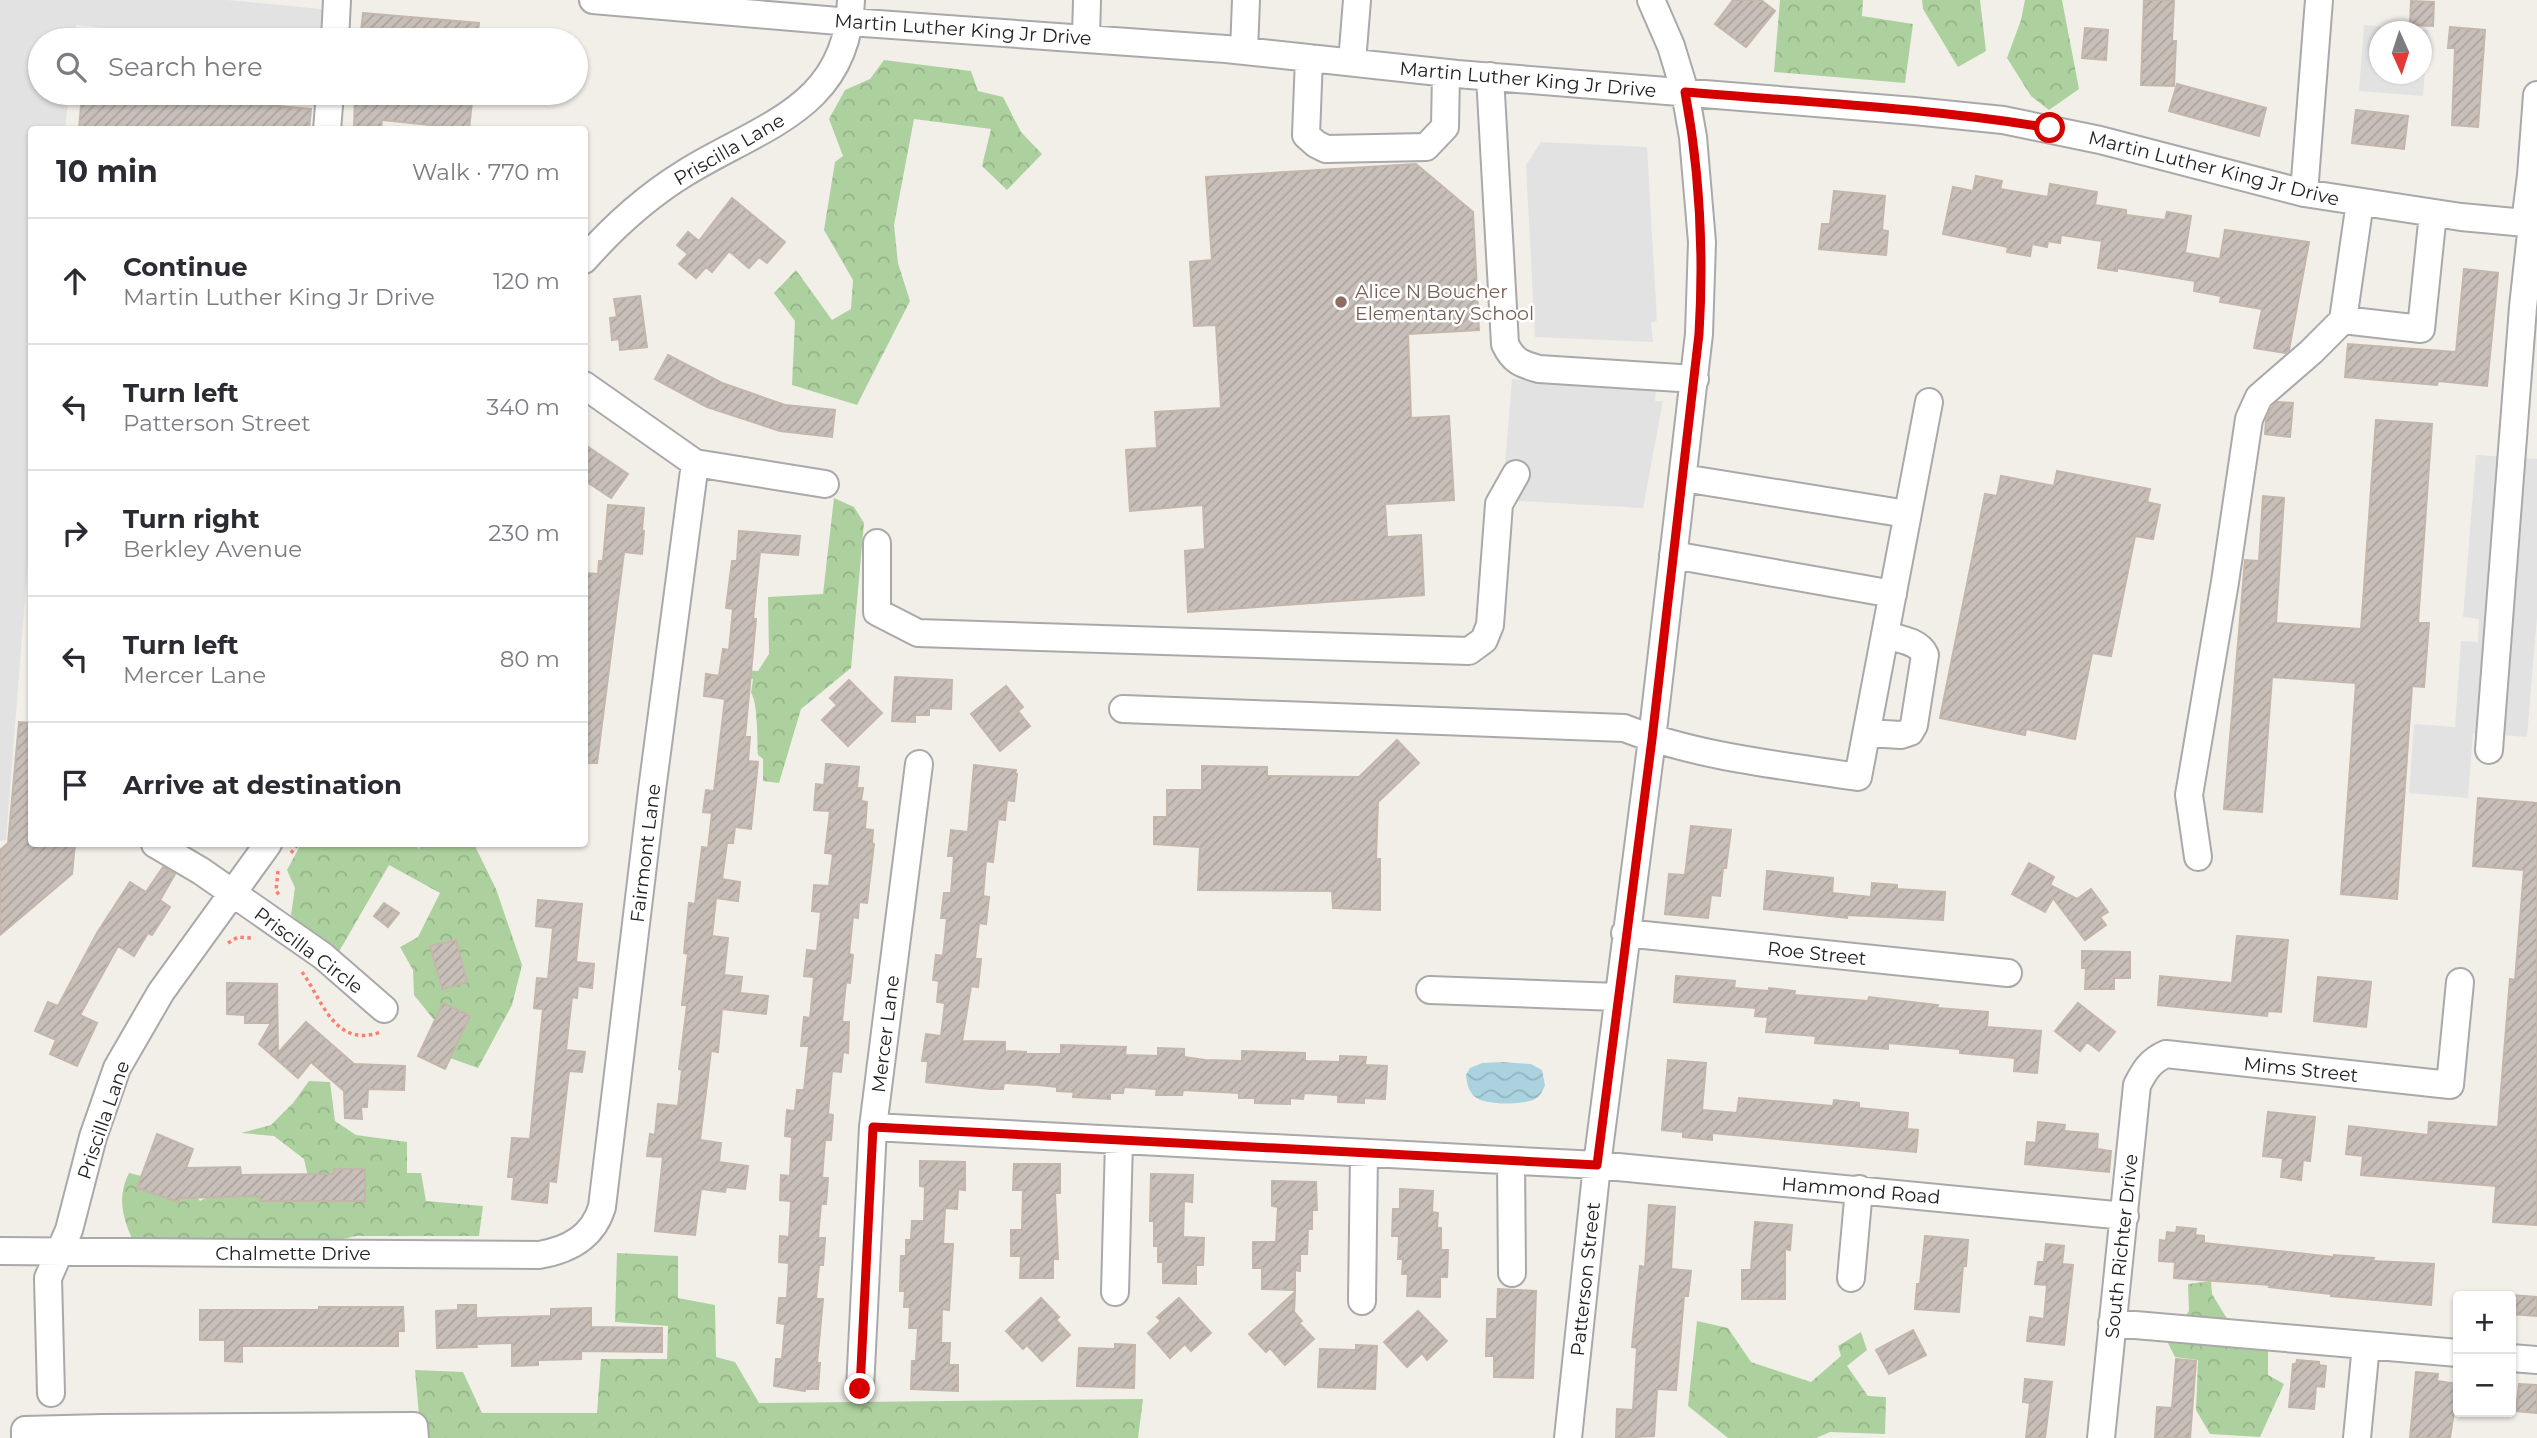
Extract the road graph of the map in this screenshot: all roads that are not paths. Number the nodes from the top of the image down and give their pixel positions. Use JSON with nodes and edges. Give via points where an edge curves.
{"nodes":[{"id":1,"x":337,"y":0,"type":"edge"},
{"id":2,"x":605,"y":0,"type":"edge"},
{"id":3,"x":1087,"y":0,"type":"edge"},
{"id":4,"x":1246,"y":0,"type":"edge"},
{"id":5,"x":1357,"y":0,"type":"edge"},
{"id":6,"x":1651,"y":0,"type":"edge"},
{"id":7,"x":2319,"y":0,"type":"edge"},
{"id":8,"x":850,"y":11,"type":"edge"},
{"id":9,"x":336,"y":28,"type":"edge"},
{"id":10,"x":1086,"y":37,"type":"junction"},
{"id":11,"x":1244,"y":51,"type":"junction"},
{"id":12,"x":1309,"y":58,"type":"junction"},
{"id":13,"x":1352,"y":62,"type":"junction"},
{"id":14,"x":1447,"y":73,"type":"junction"},
{"id":15,"x":1490,"y":76,"type":"junction"},
{"id":16,"x":1685,"y":92,"type":"junction"},
{"id":17,"x":2537,"y":95,"type":"edge"},
{"id":18,"x":329,"y":105,"type":"edge"},
{"id":19,"x":327,"y":126,"type":"edge"},
{"id":20,"x":2534,"y":176,"type":"edge"},
{"id":21,"x":2304,"y":193,"type":"junction"},
{"id":22,"x":2360,"y":202,"type":"junction"},
{"id":23,"x":2434,"y":213,"type":"junction"},
{"id":24,"x":2531,"y":224,"type":"edge"},
{"id":25,"x":588,"y":255,"type":"edge"},
{"id":26,"x":2343,"y":320,"type":"junction"},
{"id":27,"x":1695,"y":379,"type":"junction"},
{"id":28,"x":588,"y":389,"type":"edge"},
{"id":29,"x":1929,"y":402,"type":"dead end"},
{"id":30,"x":695,"y":463,"type":"junction"},
{"id":31,"x":1516,"y":474,"type":"dead end"},
{"id":32,"x":1683,"y":478,"type":"junction"},
{"id":33,"x":825,"y":484,"type":"dead end"},
{"id":34,"x":1908,"y":514,"type":"junction"},
{"id":35,"x":877,"y":543,"type":"dead end"},
{"id":36,"x":1673,"y":555,"type":"junction"},
{"id":37,"x":1893,"y":594,"type":"junction"},
{"id":38,"x":1885,"y":635,"type":"junction"},
{"id":39,"x":1122,"y":709,"type":"dead end"},
{"id":40,"x":1867,"y":733,"type":"junction"},
{"id":41,"x":1652,"y":739,"type":"junction"},
{"id":42,"x":2489,"y":750,"type":"dead end"},
{"id":43,"x":919,"y":764,"type":"dead end"},
{"id":44,"x":160,"y":847,"type":"edge"},
{"id":45,"x":266,"y":847,"type":"edge"},
{"id":46,"x":2199,"y":857,"type":"dead end"},
{"id":47,"x":232,"y":893,"type":"junction"},
{"id":48,"x":1625,"y":933,"type":"junction"},
{"id":49,"x":2008,"y":973,"type":"dead end"},
{"id":50,"x":2460,"y":982,"type":"dead end"},
{"id":51,"x":1430,"y":990,"type":"dead end"},
{"id":52,"x":1618,"y":997,"type":"junction"},
{"id":53,"x":384,"y":1020,"type":"road end"},
{"id":54,"x":2154,"y":1060,"type":"joint"},
{"id":55,"x":873,"y":1127,"type":"junction"},
{"id":56,"x":1119,"y":1141,"type":"junction"},
{"id":57,"x":1364,"y":1154,"type":"junction"},
{"id":58,"x":1511,"y":1161,"type":"junction"},
{"id":59,"x":1597,"y":1165,"type":"junction"},
{"id":60,"x":1858,"y":1189,"type":"junction"},
{"id":61,"x":2125,"y":1216,"type":"junction"},
{"id":62,"x":583,"y":1238,"type":"joint"},
{"id":63,"x":0,"y":1251,"type":"edge"},
{"id":64,"x":59,"y":1252,"type":"junction"},
{"id":65,"x":1513,"y":1273,"type":"dead end"},
{"id":66,"x":1851,"y":1278,"type":"dead end"},
{"id":67,"x":1115,"y":1292,"type":"dead end"},
{"id":68,"x":1362,"y":1301,"type":"dead end"},
{"id":69,"x":2112,"y":1323,"type":"junction"},
{"id":70,"x":2366,"y":1345,"type":"junction"},
{"id":71,"x":2453,"y":1353,"type":"edge"},
{"id":72,"x":2516,"y":1358,"type":"edge"},
{"id":73,"x":2537,"y":1360,"type":"edge"},
{"id":74,"x":860,"y":1389,"type":"dead end"},
{"id":75,"x":51,"y":1393,"type":"dead end"},
{"id":76,"x":103,"y":1433,"type":"edge"},
{"id":77,"x":25,"y":1438,"type":"edge"},
{"id":78,"x":415,"y":1438,"type":"edge"},
{"id":79,"x":1568,"y":1438,"type":"edge"},
{"id":80,"x":2101,"y":1438,"type":"edge"},
{"id":81,"x":2357,"y":1438,"type":"edge"}],
"edges":[{"from":1,"to":9,"type":"street"},
{"from":2,"to":8,"type":"street","name":"Martin Luther King Jr Drive"},
{"from":3,"to":10,"type":"street"},
{"from":4,"to":11,"type":"street"},
{"from":5,"to":13,"type":"street"},
{"from":6,"to":16,"type":"street","name":"Patterson Street"},
{"from":7,"to":21,"type":"street"},
{"from":8,"to":10,"type":"street","name":"Martin Luther King Jr Drive"},
{"from":8,"to":25,"type":"street","name":"Priscilla Lane","via":[[835,66],[809,99],[653,195],[610,230]]},
{"from":10,"to":11,"type":"street","name":"Martin Luther King Jr Drive"},
{"from":11,"to":12,"type":"street","name":"Martin Luther King Jr Drive"},
{"from":12,"to":13,"type":"street","name":"Martin Luther King Jr Drive"},
{"from":12,"to":14,"type":"street","via":[[1306,135],[1326,149],[1426,147],[1445,127]]},
{"from":13,"to":14,"type":"street","name":"Martin Luther King Jr Drive"},
{"from":14,"to":15,"type":"street","name":"Martin Luther King Jr Drive"},
{"from":15,"to":16,"type":"street","name":"Martin Luther King Jr Drive"},
{"from":15,"to":27,"type":"street","via":[[1505,344],[1510,355],[1539,369]]},
{"from":16,"to":21,"type":"street","name":"Martin Luther King Jr Drive","via":[[2003,120]]},
{"from":16,"to":27,"type":"street","name":"Patterson Street","via":[[1702,242]]},
{"from":17,"to":20,"type":"street"},
{"from":18,"to":19,"type":"street"},
{"from":20,"to":24,"type":"street"},
{"from":21,"to":22,"type":"street","name":"Martin Luther King Jr Drive"},
{"from":22,"to":23,"type":"street","name":"Martin Luther King Jr Drive"},
{"from":22,"to":26,"type":"street"},
{"from":23,"to":24,"type":"street","name":"Martin Luther King Jr Drive"},
{"from":23,"to":26,"type":"street","via":[[2421,329]]},
{"from":24,"to":42,"type":"street"},
{"from":26,"to":46,"type":"street","via":[[2259,397],[2249,419],[2189,795]]},
{"from":27,"to":32,"type":"street","name":"Patterson Street"},
{"from":28,"to":30,"type":"street"},
{"from":29,"to":34,"type":"street"},
{"from":30,"to":33,"type":"street"},
{"from":30,"to":62,"type":"street","name":"Fairmont Lane","via":[[602,1207]]},
{"from":31,"to":35,"type":"street","via":[[1499,505],[1490,625],[1484,640],[1469,651],[918,633],[877,612]]},
{"from":32,"to":34,"type":"street"},
{"from":32,"to":36,"type":"street","name":"Patterson Street"},
{"from":34,"to":37,"type":"street"},
{"from":36,"to":37,"type":"street"},
{"from":36,"to":41,"type":"street","name":"Patterson Street"},
{"from":37,"to":38,"type":"street"},
{"from":38,"to":40,"type":"street"},
{"from":38,"to":40,"type":"street","via":[[1916,644],[1925,655],[1914,725],[1901,735]]},
{"from":39,"to":41,"type":"street","via":[[1624,728]]},
{"from":40,"to":41,"type":"street","via":[[1858,777],[1717,755]]},
{"from":41,"to":48,"type":"street","name":"Patterson Street"},
{"from":43,"to":55,"type":"street","name":"Mercer Lane"},
{"from":44,"to":47,"type":"street","name":"Priscilla Circle"},
{"from":45,"to":47,"type":"street","name":"Priscilla Lane"},
{"from":47,"to":53,"type":"street","name":"Priscilla Circle","via":[[323,956]]},
{"from":47,"to":64,"type":"street","name":"Priscilla Lane","via":[[161,992],[117,1068]]},
{"from":48,"to":49,"type":"street","name":"Roe Street"},
{"from":48,"to":52,"type":"street","name":"Patterson Street"},
{"from":50,"to":54,"type":"street","name":"Mims Street","via":[[2450,1085],[2166,1054]]},
{"from":51,"to":52,"type":"street"},
{"from":52,"to":59,"type":"street","name":"Patterson Street"},
{"from":54,"to":61,"type":"street","name":"South Richter Drive","via":[[2137,1085]]},
{"from":55,"to":56,"type":"street","name":"Hammond Road"},
{"from":55,"to":74,"type":"street","name":"Mercer Lane"},
{"from":56,"to":57,"type":"street","name":"Hammond Road"},
{"from":56,"to":67,"type":"street"},
{"from":57,"to":58,"type":"street","name":"Hammond Road"},
{"from":57,"to":68,"type":"street"},
{"from":58,"to":59,"type":"street","name":"Hammond Road"},
{"from":58,"to":65,"type":"street"},
{"from":59,"to":60,"type":"street","name":"Hammond Road"},
{"from":59,"to":79,"type":"street","name":"Patterson Street"},
{"from":60,"to":61,"type":"street","name":"Hammond Road"},
{"from":60,"to":66,"type":"street"},
{"from":61,"to":69,"type":"street","name":"South Richter Drive"},
{"from":62,"to":64,"type":"street","name":"Chalmette Drive","via":[[539,1255]]},
{"from":63,"to":64,"type":"street","name":"Chalmette Drive"},
{"from":64,"to":75,"type":"street","name":"Priscilla Lane","via":[[47,1285]]},
{"from":69,"to":70,"type":"street"},
{"from":69,"to":80,"type":"street","name":"South Richter Drive"},
{"from":70,"to":71,"type":"street"},
{"from":70,"to":81,"type":"street"},
{"from":72,"to":73,"type":"street"},
{"from":76,"to":77,"type":"street","via":[[25,1430]]},
{"from":76,"to":78,"type":"street","via":[[414,1426]]}]}
